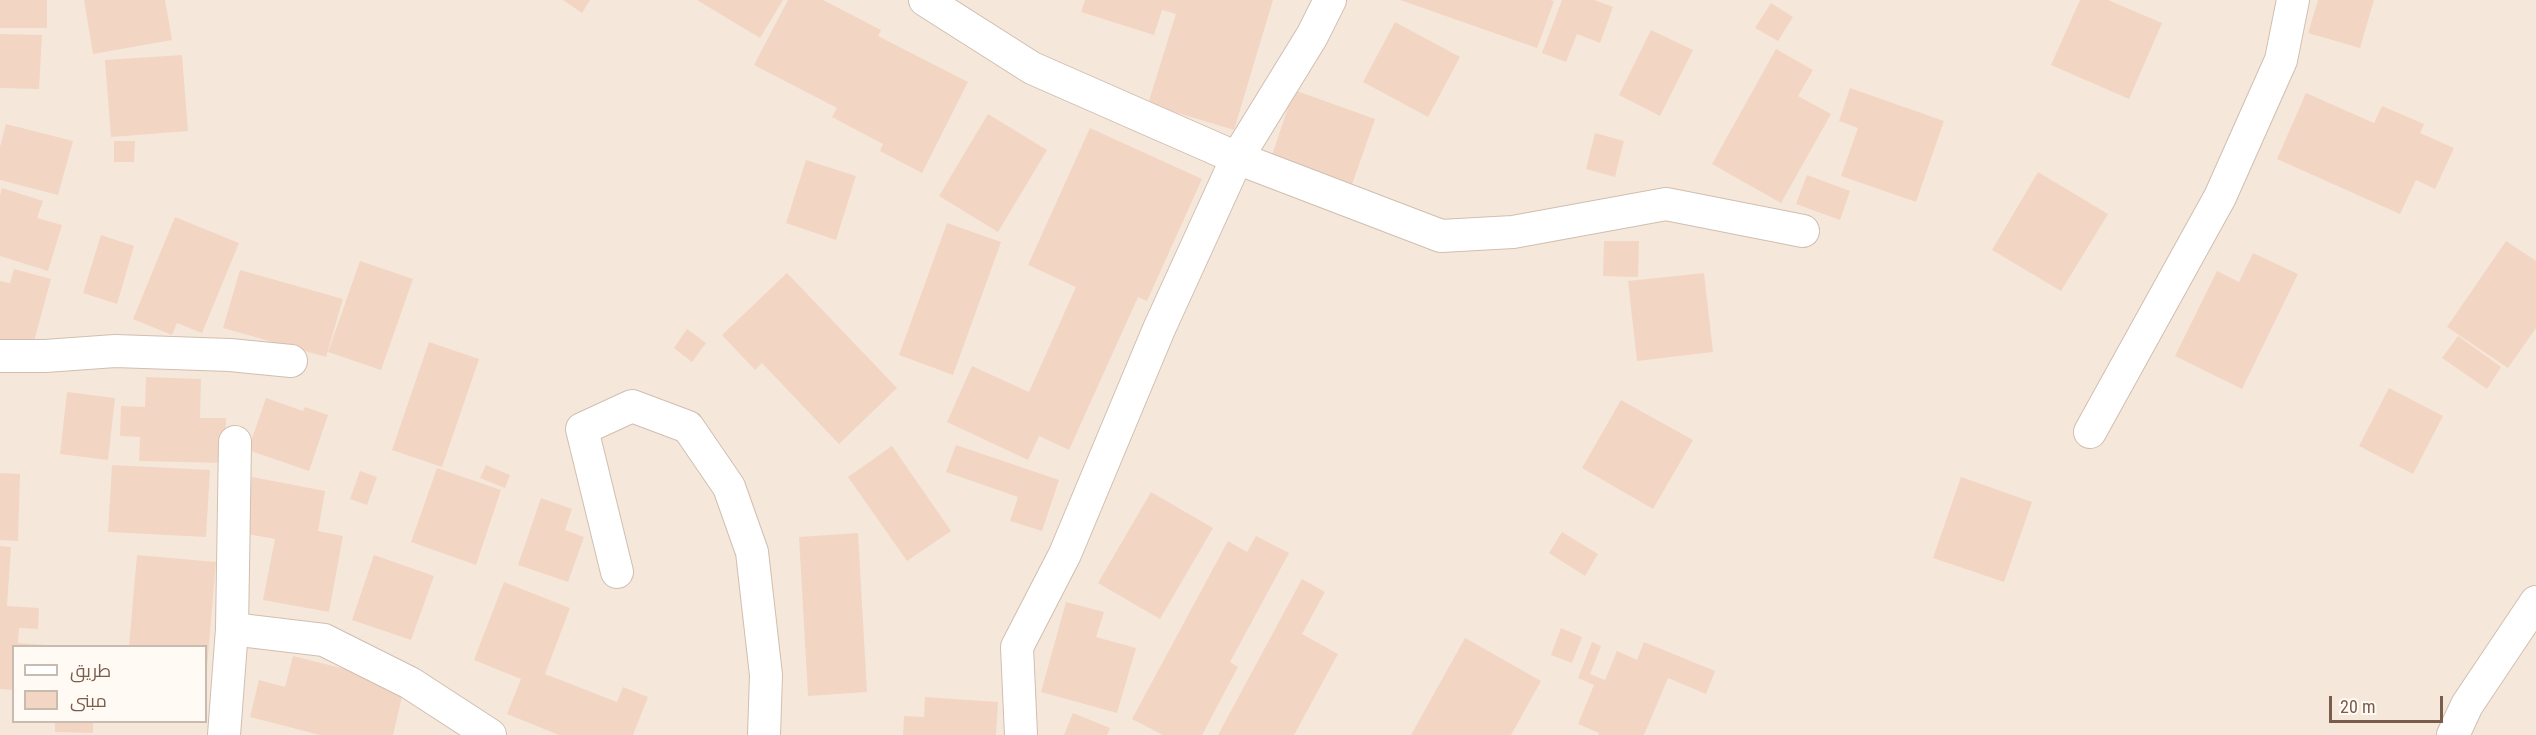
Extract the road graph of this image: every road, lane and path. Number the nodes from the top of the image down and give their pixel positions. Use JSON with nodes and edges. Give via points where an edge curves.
{"nodes":[{"id":1,"x":925,"y":0,"type":"edge"},
{"id":2,"x":1329,"y":0,"type":"edge"},
{"id":3,"x":2293,"y":0,"type":"edge"},
{"id":4,"x":1237,"y":158,"type":"junction"},
{"id":5,"x":1803,"y":231,"type":"dead end"},
{"id":6,"x":0,"y":356,"type":"edge"},
{"id":7,"x":291,"y":361,"type":"dead end"},
{"id":8,"x":2090,"y":432,"type":"dead end"},
{"id":9,"x":235,"y":442,"type":"dead end"},
{"id":10,"x":617,"y":572,"type":"dead end"},
{"id":11,"x":2536,"y":602,"type":"edge"},
{"id":12,"x":232,"y":629,"type":"junction"},
{"id":13,"x":224,"y":735,"type":"edge"},
{"id":14,"x":490,"y":735,"type":"edge"},
{"id":15,"x":764,"y":735,"type":"edge"},
{"id":16,"x":1021,"y":735,"type":"edge"},
{"id":17,"x":2453,"y":735,"type":"edge"}],
"edges":[{"from":1,"to":4,"type":"street","via":[[1032,68]]},
{"from":2,"to":4,"type":"street","via":[[1312,36]]},
{"from":3,"to":8,"type":"street","via":[[2280,60],[2220,197]]},
{"from":4,"to":5,"type":"street","via":[[1441,236],[1513,232],[1666,204]]},
{"from":4,"to":16,"type":"street","via":[[1159,329],[1065,554],[1017,647]]},
{"from":6,"to":7,"type":"street","via":[[115,351]]},
{"from":9,"to":12,"type":"street"},
{"from":10,"to":15,"type":"street","via":[[582,429],[632,406],[688,428],[729,487],[752,552],[766,675]]},
{"from":11,"to":17,"type":"street","via":[[2467,705]]},
{"from":12,"to":13,"type":"street"},
{"from":12,"to":14,"type":"street","via":[[324,640],[410,683]]}]}
